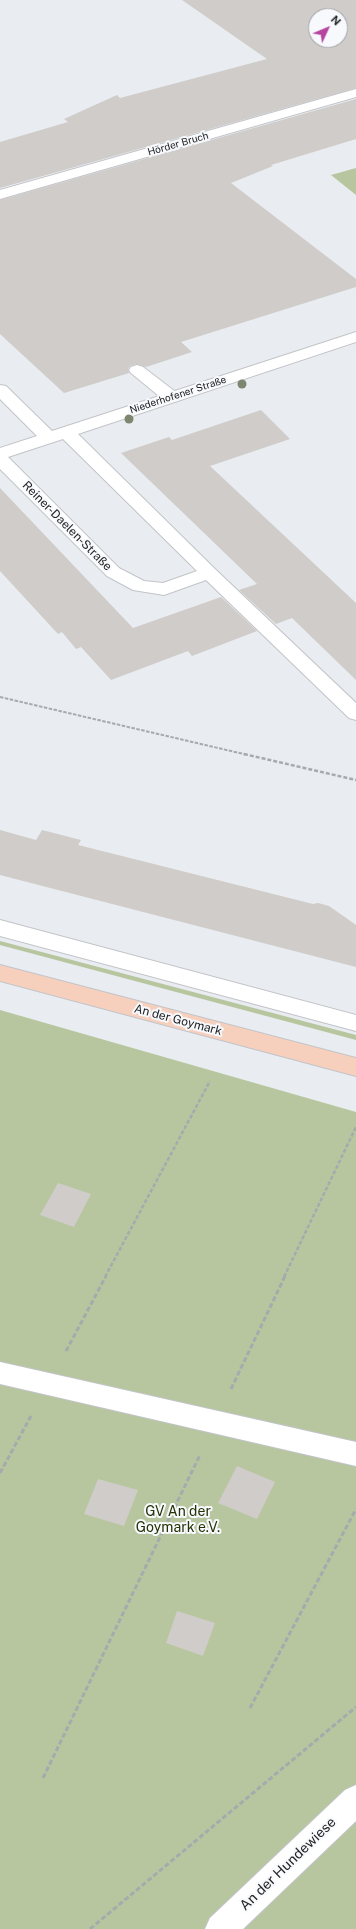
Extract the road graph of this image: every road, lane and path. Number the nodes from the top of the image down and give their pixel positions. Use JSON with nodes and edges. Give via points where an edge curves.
{"nodes":[{"id":1,"x":356,"y":93,"type":"edge"},
{"id":2,"x":0,"y":195,"type":"edge"},
{"id":3,"x":356,"y":337,"type":"edge"},
{"id":4,"x":137,"y":370,"type":"dead end"},
{"id":5,"x":0,"y":390,"type":"edge"},
{"id":6,"x":171,"y":397,"type":"junction"},
{"id":7,"x":66,"y":432,"type":"junction"},
{"id":8,"x":49,"y":438,"type":"junction"},
{"id":9,"x":0,"y":454,"type":"edge"},
{"id":10,"x":0,"y":460,"type":"edge"},
{"id":11,"x":209,"y":573,"type":"junction"},
{"id":12,"x":0,"y":697,"type":"edge"},
{"id":13,"x":356,"y":714,"type":"edge"},
{"id":14,"x":356,"y":780,"type":"edge"},
{"id":15,"x":0,"y":928,"type":"edge"},
{"id":16,"x":0,"y":973,"type":"edge"},
{"id":17,"x":356,"y":1022,"type":"edge"},
{"id":18,"x":356,"y":1067,"type":"edge"},
{"id":19,"x":210,"y":1081,"type":"dead end"},
{"id":20,"x":0,"y":1373,"type":"edge"},
{"id":21,"x":48,"y":1383,"type":"junction"},
{"id":22,"x":356,"y":1454,"type":"edge"},
{"id":23,"x":0,"y":1473,"type":"edge"},
{"id":24,"x":356,"y":1509,"type":"edge"},
{"id":25,"x":356,"y":1706,"type":"edge"},
{"id":26,"x":250,"y":1708,"type":"dead end"},
{"id":27,"x":356,"y":1800,"type":"edge"},
{"id":28,"x":90,"y":1929,"type":"edge"},
{"id":29,"x":221,"y":1929,"type":"edge"}],
"edges":[{"from":1,"to":2,"type":"street","name":"Hörder Bruch"},
{"from":3,"to":6,"type":"street","name":"Niederhofener Straße"},
{"from":4,"to":6,"type":"street"},
{"from":5,"to":8,"type":"street"},
{"from":6,"to":7,"type":"street","name":"Niederhofener Straße"},
{"from":7,"to":8,"type":"street","name":"Niederhofener Straße"},
{"from":7,"to":11,"type":"street"},
{"from":8,"to":9,"type":"street","name":"Niederhofener Straße"},
{"from":10,"to":11,"type":"street","name":"Reiner-Daelen-Straße","via":[[114,572],[140,586],[164,589]]},
{"from":11,"to":13,"type":"street"},
{"from":12,"to":14,"type":"path"},
{"from":15,"to":17,"type":"street"},
{"from":16,"to":18,"type":"main road","name":"An der Goymark"},
{"from":19,"to":21,"type":"path"},
{"from":20,"to":21,"type":"street"},
{"from":21,"to":22,"type":"street"},
{"from":21,"to":23,"type":"path"},
{"from":24,"to":26,"type":"path"},
{"from":25,"to":28,"type":"path"},
{"from":27,"to":29,"type":"street","name":"An der Hundewiese"}]}
